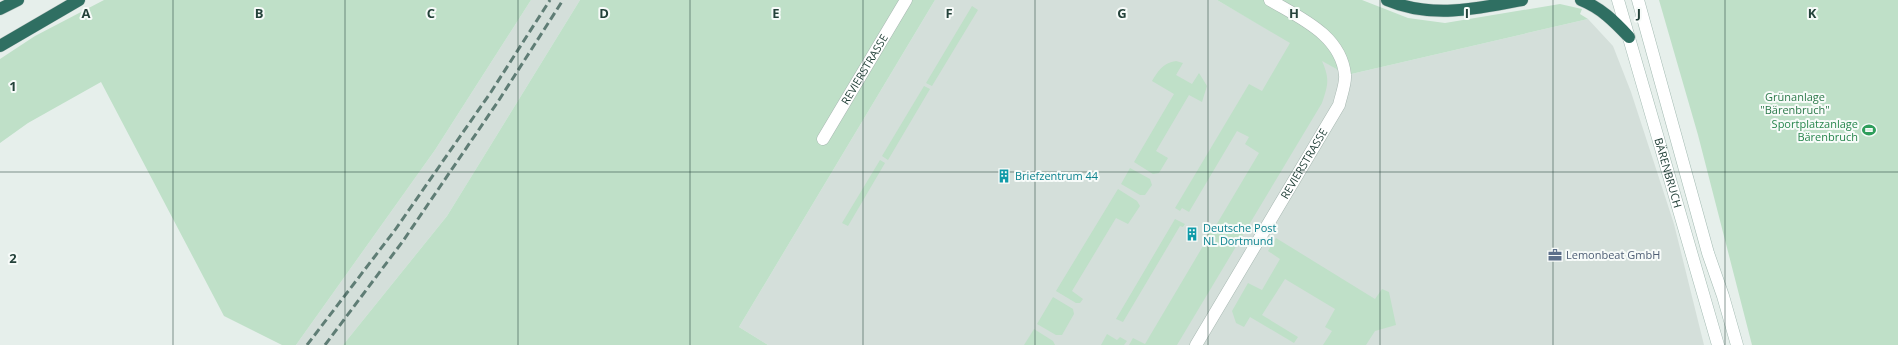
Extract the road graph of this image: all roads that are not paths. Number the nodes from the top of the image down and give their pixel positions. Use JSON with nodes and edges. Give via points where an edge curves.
{"nodes":[{"id":1,"x":18,"y":0,"type":"edge"},
{"id":2,"x":79,"y":0,"type":"edge"},
{"id":3,"x":906,"y":0,"type":"edge"},
{"id":4,"x":1270,"y":0,"type":"edge"},
{"id":5,"x":1387,"y":0,"type":"edge"},
{"id":6,"x":1522,"y":0,"type":"edge"},
{"id":7,"x":1581,"y":0,"type":"edge"},
{"id":8,"x":1618,"y":0,"type":"edge"},
{"id":9,"x":1638,"y":0,"type":"edge"},
{"id":10,"x":0,"y":9,"type":"edge"},
{"id":11,"x":1628,"y":37,"type":"junction"},
{"id":12,"x":0,"y":46,"type":"edge"},
{"id":13,"x":823,"y":139,"type":"dead end"},
{"id":14,"x":1196,"y":345,"type":"edge"},
{"id":15,"x":1718,"y":345,"type":"edge"},
{"id":16,"x":1737,"y":345,"type":"edge"}],
"edges":[{"from":1,"to":10,"type":"highway"},
{"from":2,"to":12,"type":"highway"},
{"from":3,"to":13,"type":"main road","name":"REVIERSTRASSE"},
{"from":4,"to":14,"type":"main road","name":"REVIERSTRASSE","via":[[1320,30],[1338,50],[1345,75],[1339,105]]},
{"from":5,"to":6,"type":"highway","via":[[1400,6],[1444,12]]},
{"from":7,"to":11,"type":"highway","via":[[1610,17]]},
{"from":8,"to":11,"type":"main road","name":"BÄRENBRUCH"},
{"from":9,"to":16,"type":"main road","name":"BÄRENBRUCH","via":[[1708,253]]},
{"from":11,"to":15,"type":"main road","name":"BÄRENBRUCH"}]}
